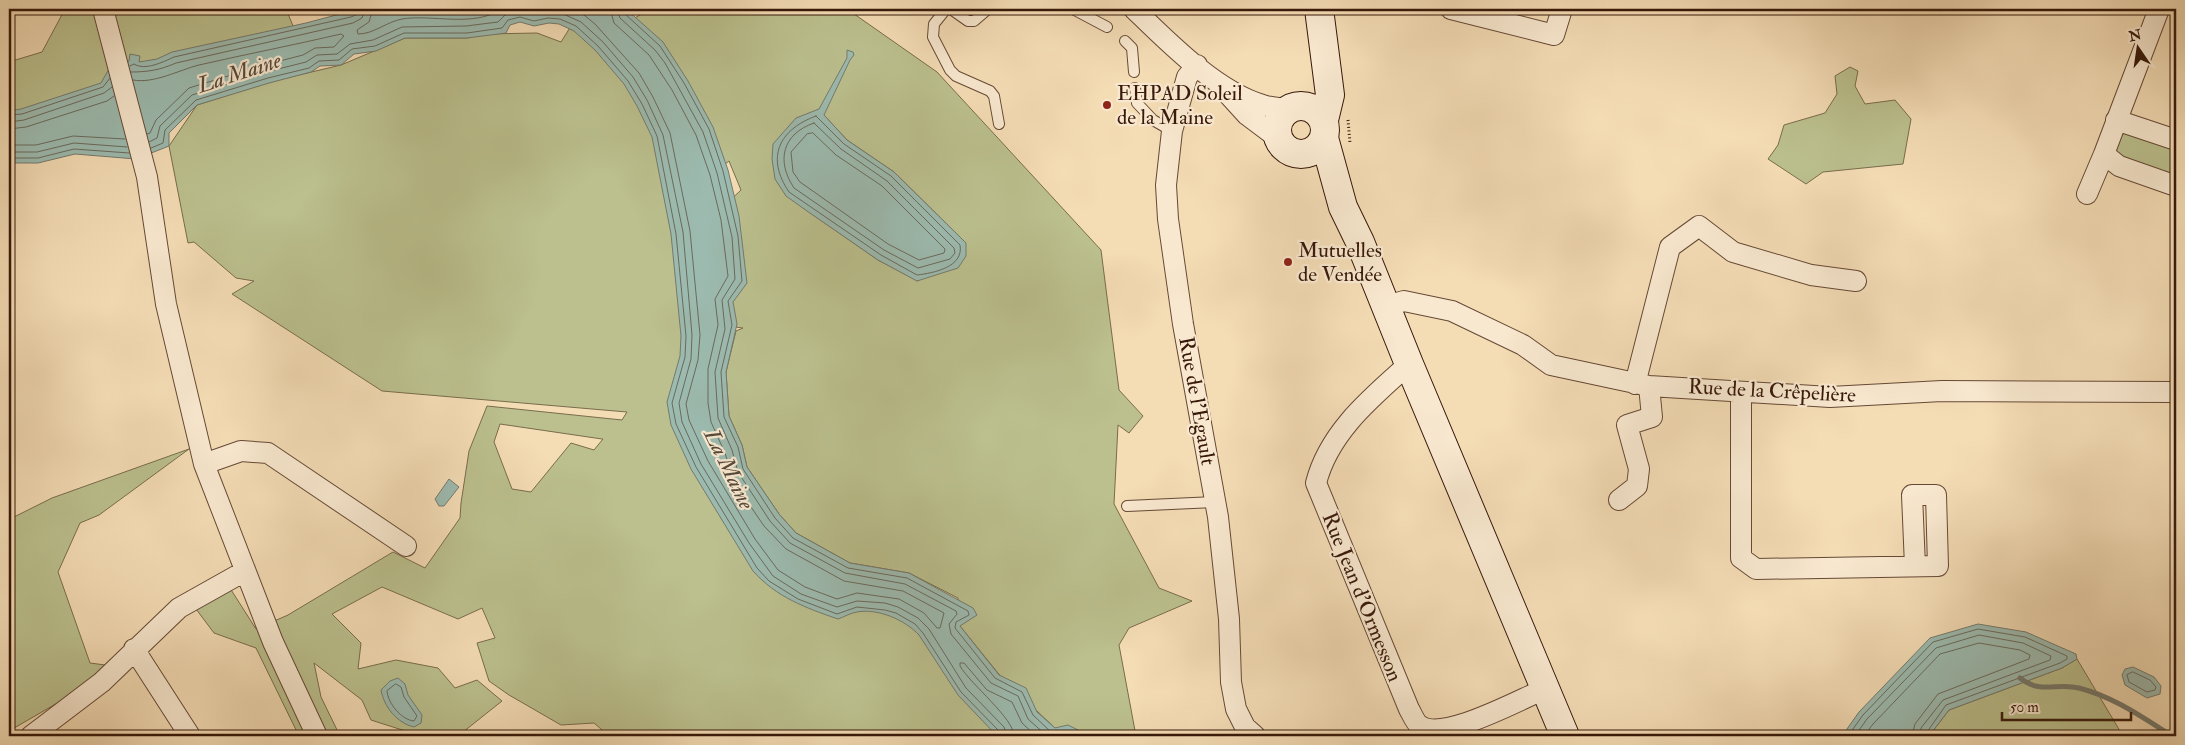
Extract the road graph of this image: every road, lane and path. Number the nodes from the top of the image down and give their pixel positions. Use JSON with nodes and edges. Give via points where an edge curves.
{"nodes":[{"id":1,"x":103,"y":9,"type":"edge"},
{"id":2,"x":946,"y":9,"type":"edge"},
{"id":3,"x":951,"y":9,"type":"edge"},
{"id":4,"x":988,"y":9,"type":"edge"},
{"id":5,"x":1073,"y":9,"type":"edge"},
{"id":6,"x":1134,"y":9,"type":"edge"},
{"id":7,"x":1319,"y":9,"type":"edge"},
{"id":8,"x":1451,"y":9,"type":"edge"},
{"id":9,"x":1562,"y":9,"type":"edge"},
{"id":10,"x":2159,"y":9,"type":"edge"},
{"id":11,"x":1107,"y":27,"type":"dead end"},
{"id":12,"x":1125,"y":41,"type":"dead end"},
{"id":13,"x":1326,"y":64,"type":"junction"},
{"id":14,"x":1197,"y":65,"type":"junction"},
{"id":15,"x":1134,"y":72,"type":"dead end"},
{"id":16,"x":1222,"y":85,"type":"junction"},
{"id":17,"x":1135,"y":88,"type":"dead end"},
{"id":18,"x":1295,"y":107,"type":"junction"},
{"id":19,"x":2116,"y":120,"type":"junction"},
{"id":20,"x":999,"y":124,"type":"dead end"},
{"id":21,"x":1172,"y":131,"type":"junction"},
{"id":22,"x":1326,"y":138,"type":"junction"},
{"id":23,"x":2176,"y":140,"type":"edge"},
{"id":24,"x":1288,"y":146,"type":"junction"},
{"id":25,"x":2104,"y":154,"type":"junction"},
{"id":26,"x":2176,"y":186,"type":"edge"},
{"id":27,"x":2087,"y":194,"type":"dead end"},
{"id":28,"x":1343,"y":207,"type":"junction"},
{"id":29,"x":1856,"y":281,"type":"dead end"},
{"id":30,"x":1386,"y":306,"type":"junction"},
{"id":31,"x":1408,"y":364,"type":"junction"},
{"id":32,"x":1642,"y":385,"type":"junction"},
{"id":33,"x":2176,"y":392,"type":"edge"},
{"id":34,"x":1741,"y":393,"type":"junction"},
{"id":35,"x":204,"y":464,"type":"junction"},
{"id":36,"x":1619,"y":500,"type":"dead end"},
{"id":37,"x":1215,"y":502,"type":"junction"},
{"id":38,"x":1127,"y":506,"type":"dead end"},
{"id":39,"x":406,"y":546,"type":"dead end"},
{"id":40,"x":1915,"y":566,"type":"dead end"},
{"id":41,"x":245,"y":570,"type":"junction"},
{"id":42,"x":134,"y":650,"type":"junction"},
{"id":43,"x":1545,"y":689,"type":"junction"},
{"id":44,"x":31,"y":736,"type":"edge"},
{"id":45,"x":190,"y":736,"type":"edge"},
{"id":46,"x":317,"y":736,"type":"edge"},
{"id":47,"x":1255,"y":736,"type":"edge"},
{"id":48,"x":1565,"y":736,"type":"edge"}],
"edges":[{"from":1,"to":35,"type":"street","via":[[146,177],[166,304]]},
{"from":2,"to":20,"type":"lane","via":[[934,24],[933,37],[956,76],[990,91],[994,96]]},
{"from":3,"to":4,"type":"lane","via":[[968,21],[974,21]]},
{"from":5,"to":11,"type":"lane"},
{"from":6,"to":14,"type":"street"},
{"from":7,"to":13,"type":"main road"},
{"from":8,"to":9,"type":"street","via":[[1554,35]]},
{"from":10,"to":19,"type":"street"},
{"from":12,"to":15,"type":"lane","via":[[1132,48]]},
{"from":13,"to":18,"type":"main road"},
{"from":13,"to":22,"type":"main road","via":[[1330,95]]},
{"from":14,"to":16,"type":"street"},
{"from":14,"to":21,"type":"street","name":"Rue de l'Egault","via":[[1187,77]]},
{"from":16,"to":18,"type":"street","via":[[1264,106]]},
{"from":16,"to":24,"type":"street","via":[[1247,115]]},
{"from":17,"to":21,"type":"lane","via":[[1137,103],[1153,120]]},
{"from":18,"to":22,"type":"main road","via":[[1314,110]]},
{"from":18,"to":24,"type":"main road","via":[[1284,113],[1278,125]]},
{"from":19,"to":23,"type":"street"},
{"from":19,"to":25,"type":"street"},
{"from":21,"to":37,"type":"street","name":"Rue de l'Egault","via":[[1166,185],[1171,249]]},
{"from":22,"to":24,"type":"main road","via":[[1313,151]]},
{"from":22,"to":28,"type":"main road"},
{"from":24,"to":28,"type":"main road"},
{"from":25,"to":26,"type":"street","via":[[2119,166]]},
{"from":25,"to":27,"type":"street"},
{"from":28,"to":30,"type":"main road"},
{"from":29,"to":32,"type":"street","via":[[1811,275],[1733,252],[1700,226],[1670,247]]},
{"from":30,"to":31,"type":"main road"},
{"from":30,"to":32,"type":"street","name":"Rue de la Crêpelière","via":[[1404,301],[1452,311],[1503,334],[1551,365]]},
{"from":31,"to":43,"type":"main road"},
{"from":31,"to":43,"type":"street","name":"Rue Jean d'Ormesson","via":[[1343,427],[1320,465],[1316,483],[1409,709],[1419,726],[1435,731],[1456,728]]},
{"from":32,"to":34,"type":"street","name":"Rue de la Crêpelière"},
{"from":32,"to":36,"type":"street","via":[[1652,417],[1627,425],[1639,469],[1637,486]]},
{"from":33,"to":34,"type":"street","name":"Rue de la Crêpelière","via":[[1942,392],[1830,397]]},
{"from":34,"to":40,"type":"street","via":[[1742,558],[1756,569]]},
{"from":35,"to":39,"type":"street","via":[[241,451],[268,453]]},
{"from":35,"to":41,"type":"street"},
{"from":37,"to":38,"type":"lane"},
{"from":37,"to":47,"type":"street","name":"Rue de l'Egault","via":[[1226,575],[1231,682],[1236,709]]},
{"from":41,"to":42,"type":"street","via":[[179,608]]},
{"from":41,"to":46,"type":"street","via":[[273,642]]},
{"from":42,"to":44,"type":"street","via":[[102,682]]},
{"from":42,"to":45,"type":"street"},
{"from":43,"to":48,"type":"main road"}]}
